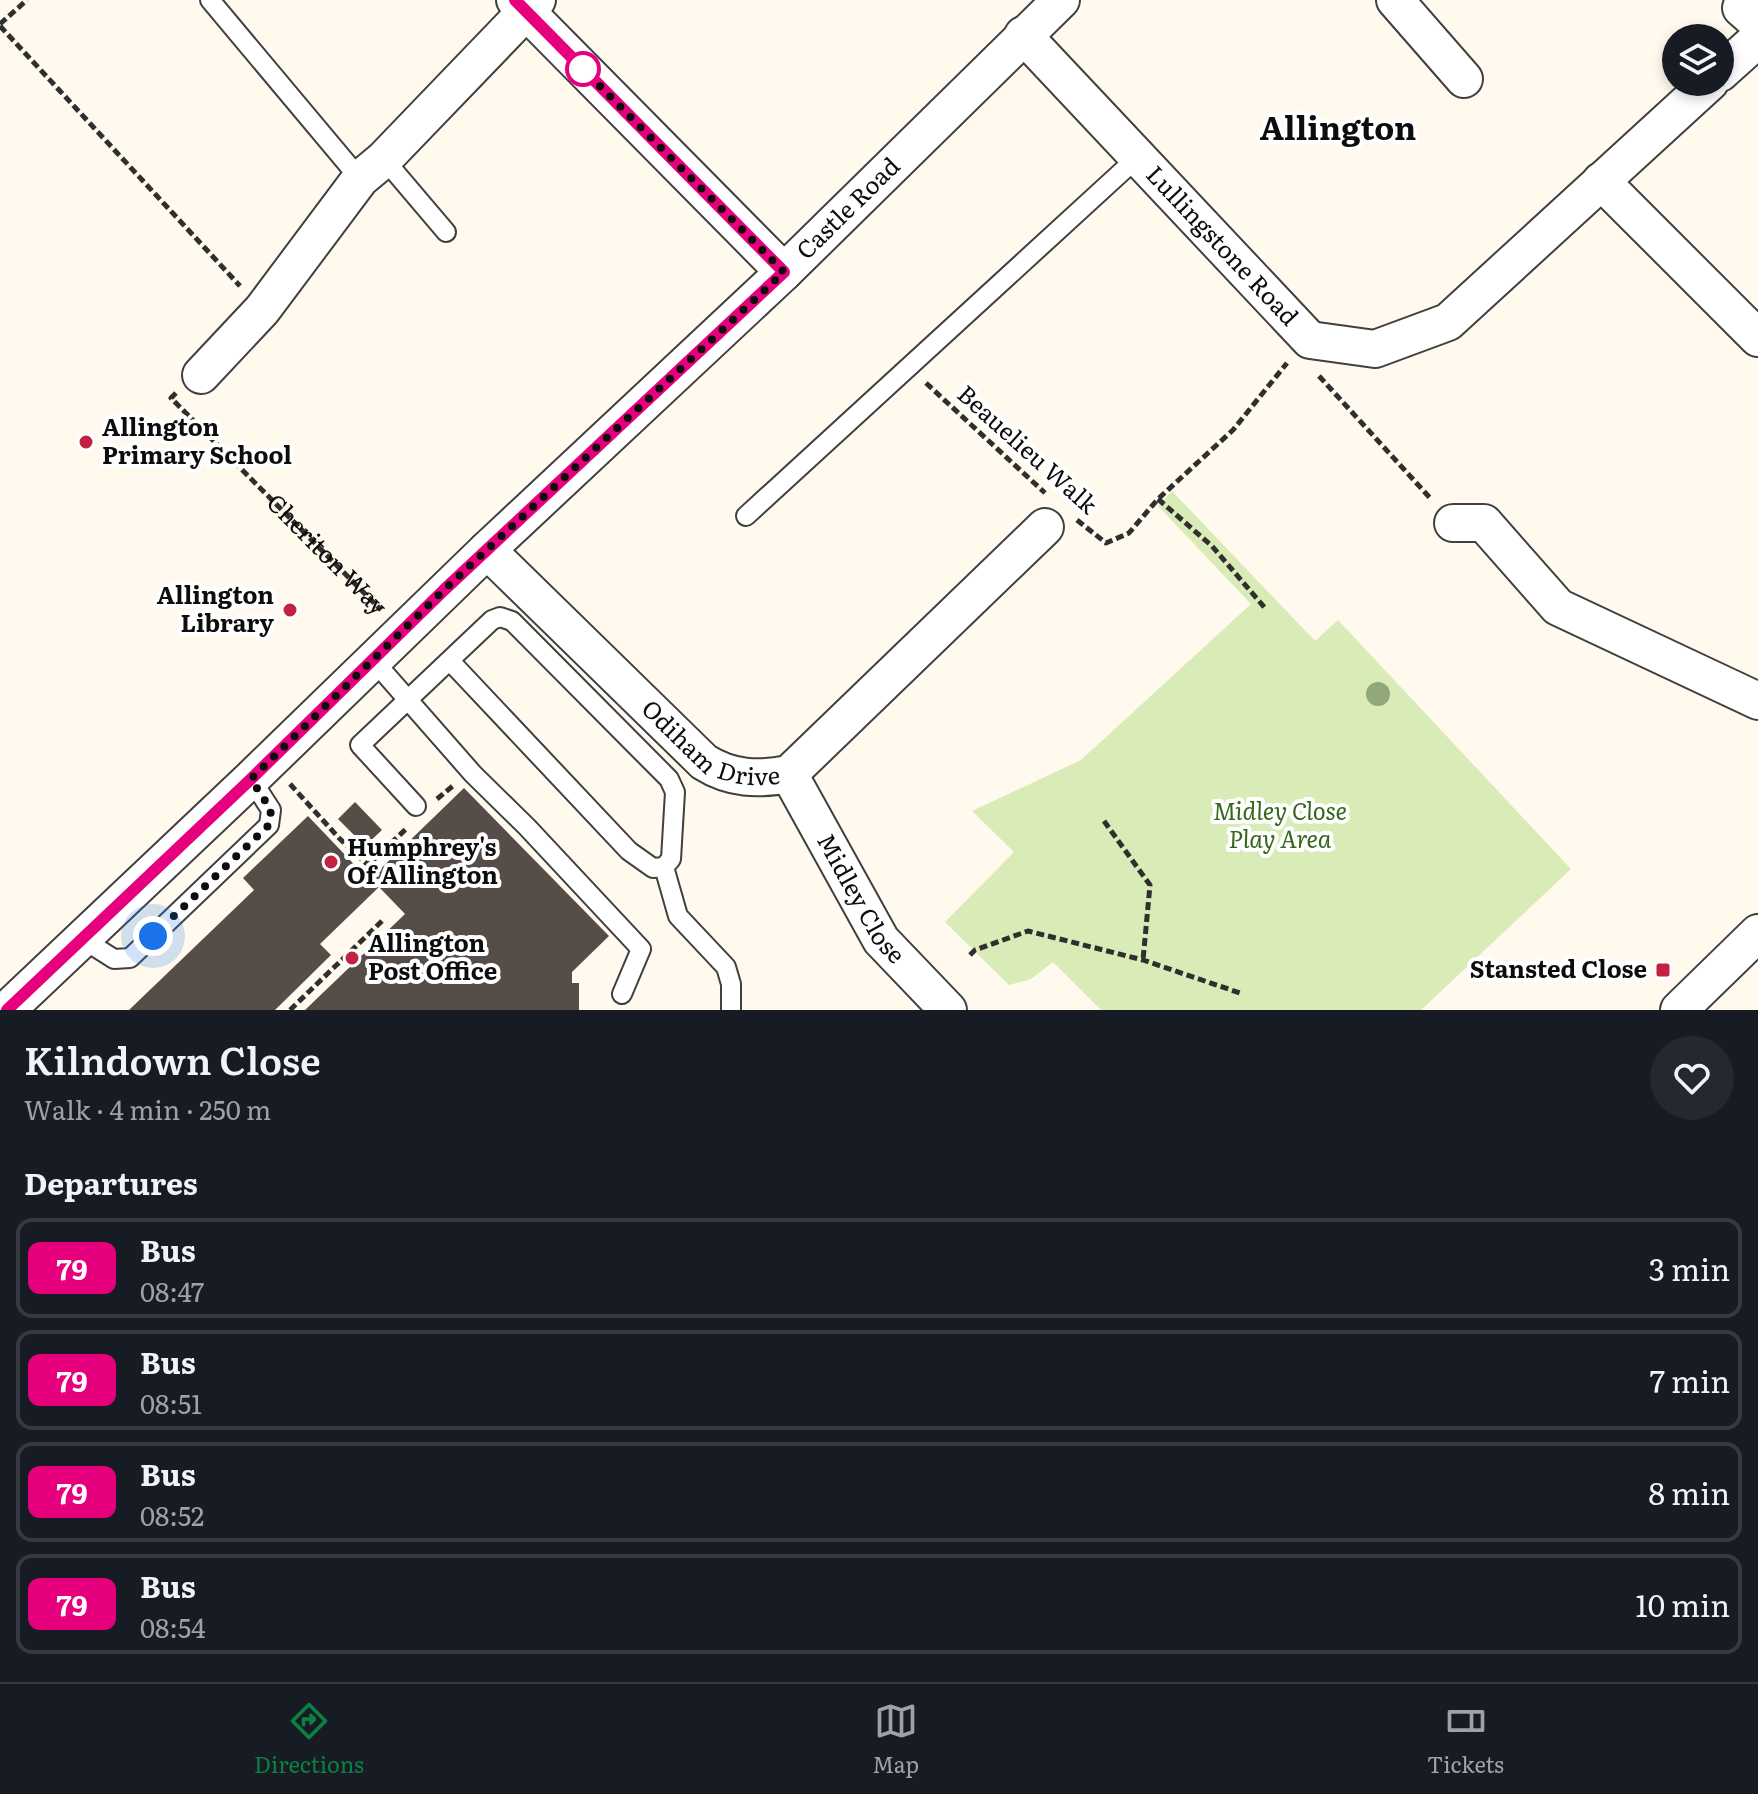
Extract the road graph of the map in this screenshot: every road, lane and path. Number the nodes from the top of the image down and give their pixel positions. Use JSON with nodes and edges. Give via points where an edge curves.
{"nodes":[{"id":1,"x":27,"y":0,"type":"edge"},
{"id":2,"x":210,"y":0,"type":"edge"},
{"id":3,"x":1061,"y":0,"type":"edge"},
{"id":4,"x":1395,"y":0,"type":"edge"},
{"id":5,"x":526,"y":3,"type":"edge"},
{"id":6,"x":1752,"y":23,"type":"edge"},
{"id":7,"x":0,"y":25,"type":"edge"},
{"id":8,"x":1023,"y":35,"type":"junction"},
{"id":9,"x":1734,"y":51,"type":"edge"},
{"id":10,"x":1464,"y":79,"type":"dead end"},
{"id":11,"x":1695,"y":96,"type":"edge"},
{"id":12,"x":1139,"y":156,"type":"junction"},
{"id":13,"x":372,"y":169,"type":"junction"},
{"id":14,"x":1601,"y":181,"type":"junction"},
{"id":15,"x":446,"y":232,"type":"dead end"},
{"id":16,"x":784,"y":272,"type":"junction"},
{"id":17,"x":262,"y":310,"type":"junction"},
{"id":18,"x":1758,"y":338,"type":"edge"},
{"id":19,"x":1303,"y":346,"type":"junction"},
{"id":20,"x":907,"y":366,"type":"junction"},
{"id":21,"x":201,"y":375,"type":"joint"},
{"id":22,"x":1158,"y":499,"type":"junction"},
{"id":23,"x":1056,"y":514,"type":"junction"},
{"id":24,"x":746,"y":516,"type":"dead end"},
{"id":25,"x":1453,"y":523,"type":"joint"},
{"id":26,"x":487,"y":550,"type":"junction"},
{"id":27,"x":1265,"y":608,"type":"dead end"},
{"id":28,"x":402,"y":631,"type":"junction"},
{"id":29,"x":373,"y":660,"type":"junction"},
{"id":30,"x":450,"y":661,"type":"junction"},
{"id":31,"x":409,"y":700,"type":"junction"},
{"id":32,"x":1758,"y":701,"type":"edge"},
{"id":33,"x":789,"y":774,"type":"junction"},
{"id":34,"x":269,"y":780,"type":"junction"},
{"id":35,"x":451,"y":787,"type":"dead end"},
{"id":36,"x":423,"y":806,"type":"joint"},
{"id":37,"x":1104,"y":821,"type":"dead end"},
{"id":38,"x":410,"y":826,"type":"dead end"},
{"id":39,"x":664,"y":867,"type":"junction"},
{"id":40,"x":382,"y":921,"type":"dead end"},
{"id":41,"x":1758,"y":933,"type":"edge"},
{"id":42,"x":81,"y":938,"type":"junction"},
{"id":43,"x":970,"y":955,"type":"dead end"},
{"id":44,"x":1143,"y":960,"type":"junction"},
{"id":45,"x":622,"y":994,"type":"dead end"},
{"id":46,"x":1243,"y":994,"type":"dead end"},
{"id":47,"x":7,"y":1010,"type":"edge"},
{"id":48,"x":290,"y":1010,"type":"edge"},
{"id":49,"x":731,"y":1010,"type":"edge"},
{"id":50,"x":948,"y":1010,"type":"edge"},
{"id":51,"x":1679,"y":1010,"type":"edge"}],
"edges":[{"from":1,"to":7,"type":"path"},
{"from":2,"to":13,"type":"lane"},
{"from":3,"to":8,"type":"street","name":"Castle Road"},
{"from":4,"to":10,"type":"street"},
{"from":5,"to":13,"type":"street"},
{"from":5,"to":16,"type":"street"},
{"from":6,"to":9,"type":"street"},
{"from":7,"to":17,"type":"path"},
{"from":8,"to":12,"type":"street","name":"Lullingstone Road"},
{"from":8,"to":16,"type":"street","name":"Castle Road"},
{"from":11,"to":14,"type":"street","name":"Lullingstone Road"},
{"from":12,"to":19,"type":"street","name":"Lullingstone Road"},
{"from":12,"to":20,"type":"lane"},
{"from":13,"to":15,"type":"lane"},
{"from":13,"to":17,"type":"street"},
{"from":14,"to":18,"type":"street"},
{"from":14,"to":19,"type":"street","name":"Lullingstone Road","via":[[1448,322],[1375,349]]},
{"from":16,"to":26,"type":"street","name":"Castle Road"},
{"from":17,"to":21,"type":"street"},
{"from":19,"to":22,"type":"path","via":[[1233,430]]},
{"from":19,"to":25,"type":"path"},
{"from":20,"to":23,"type":"path","name":"Beauelieu Walk"},
{"from":20,"to":24,"type":"lane"},
{"from":21,"to":28,"type":"path","name":"Cheriton Way","via":[[171,398]]},
{"from":22,"to":23,"type":"path","name":"Beauelieu Walk","via":[[1129,533],[1106,543]]},
{"from":22,"to":27,"type":"path","via":[[1212,546]]},
{"from":23,"to":33,"type":"street","name":"Odiham Drive"},
{"from":25,"to":32,"type":"street","via":[[1484,523],[1558,607]]},
{"from":26,"to":28,"type":"street","name":"Castle Road"},
{"from":26,"to":33,"type":"street","name":"Odiham Drive","via":[[704,762],[721,773],[744,777]]},
{"from":28,"to":29,"type":"street","name":"Castle Road"},
{"from":29,"to":31,"type":"lane"},
{"from":29,"to":34,"type":"street","name":"Castle Road"},
{"from":30,"to":31,"type":"lane"},
{"from":30,"to":39,"type":"lane","via":[[629,851],[653,868]]},
{"from":30,"to":39,"type":"lane","via":[[492,620],[512,621],[669,779],[675,792],[674,833],[671,859]]},
{"from":31,"to":36,"type":"lane","via":[[360,745]]},
{"from":31,"to":45,"type":"lane","via":[[641,949]]},
{"from":33,"to":50,"type":"street","name":"Midley Close","via":[[881,940]]},
{"from":34,"to":38,"type":"path","via":[[368,865]]},
{"from":34,"to":42,"type":"street","name":"Castle Road"},
{"from":34,"to":42,"type":"lane","via":[[269,825],[130,958],[114,959]]},
{"from":35,"to":36,"type":"path"},
{"from":37,"to":44,"type":"path","via":[[1150,885]]},
{"from":39,"to":49,"type":"lane","via":[[678,916],[726,967]]},
{"from":40,"to":48,"type":"path"},
{"from":41,"to":51,"type":"street"},
{"from":42,"to":47,"type":"street","name":"Castle Road"},
{"from":43,"to":44,"type":"path","via":[[1028,931]]},
{"from":44,"to":46,"type":"path"}]}
